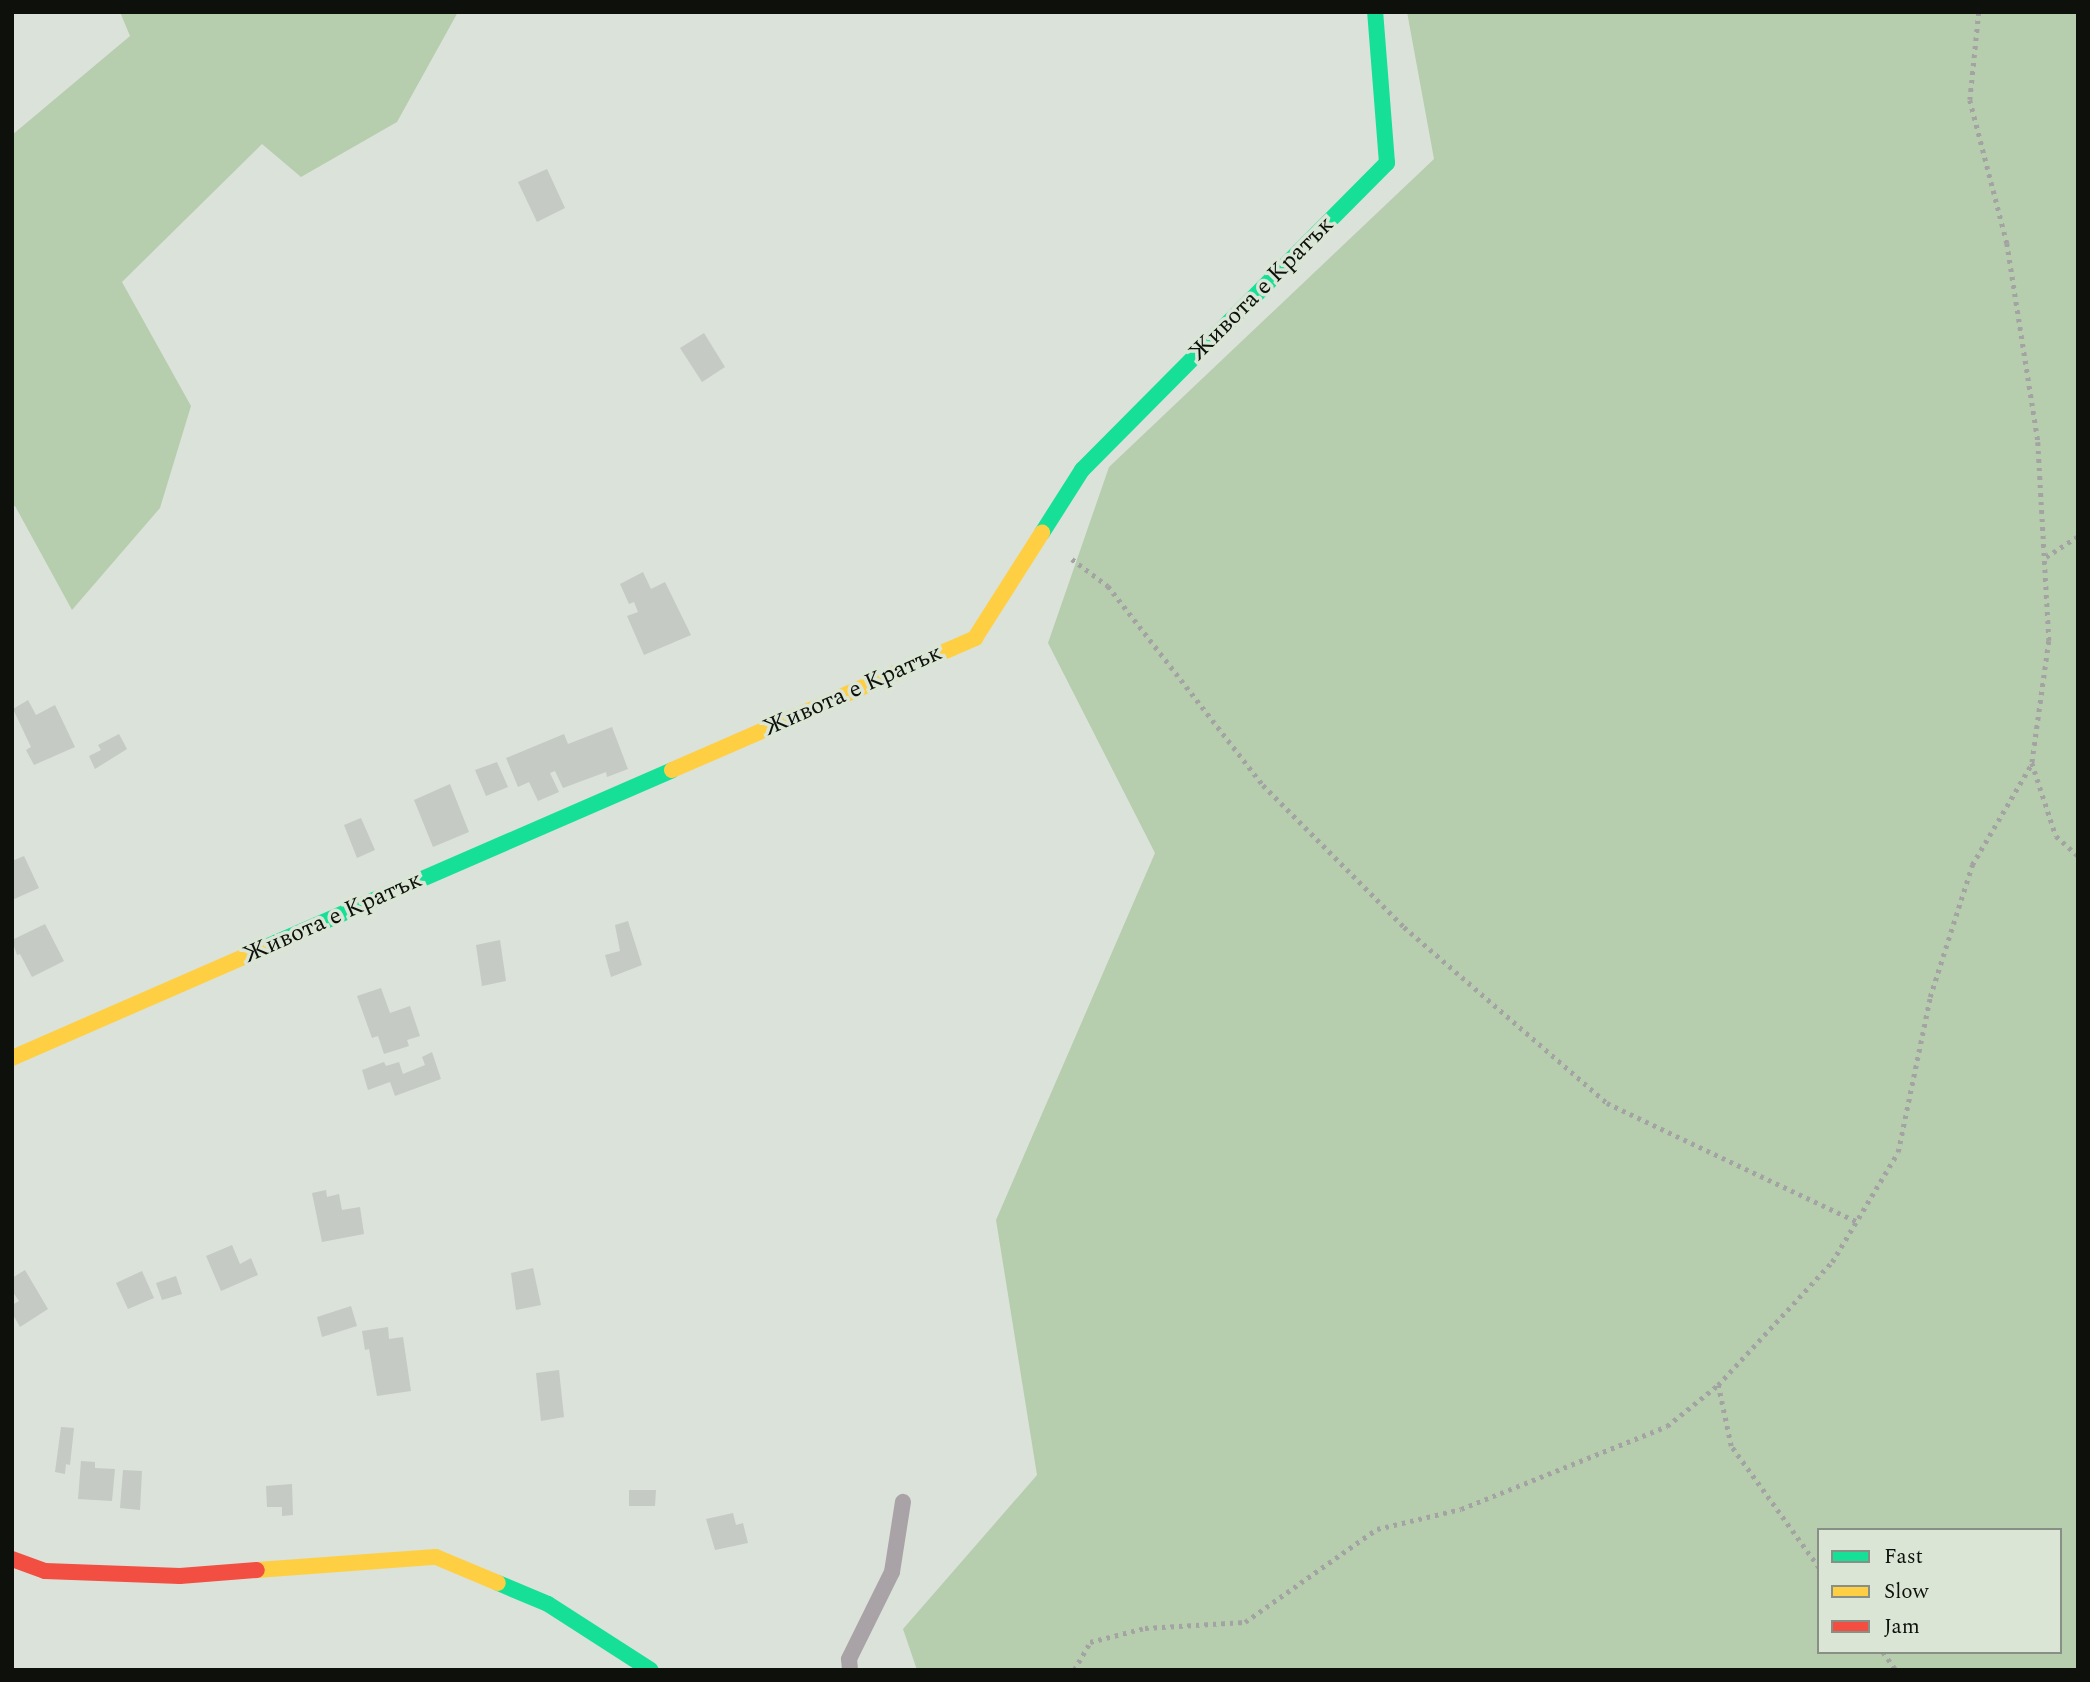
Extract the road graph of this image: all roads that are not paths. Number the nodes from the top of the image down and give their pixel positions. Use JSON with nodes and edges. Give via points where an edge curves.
{"nodes":[{"id":1,"x":1375,"y":12,"type":"edge"},
{"id":2,"x":12,"y":1058,"type":"edge"},
{"id":3,"x":904,"y":1502,"type":"dead end"},
{"id":4,"x":12,"y":1559,"type":"edge"},
{"id":5,"x":651,"y":1670,"type":"edge"},
{"id":6,"x":850,"y":1670,"type":"edge"}],
"edges":[{"from":1,"to":2,"type":"street","name":"Живота е Кратък","via":[[1387,163],[1082,470],[975,638]]},
{"from":3,"to":6,"type":"lane","via":[[892,1572],[849,1660]]},
{"from":4,"to":5,"type":"street","via":[[45,1571],[180,1576],[436,1557],[548,1604]]}]}
